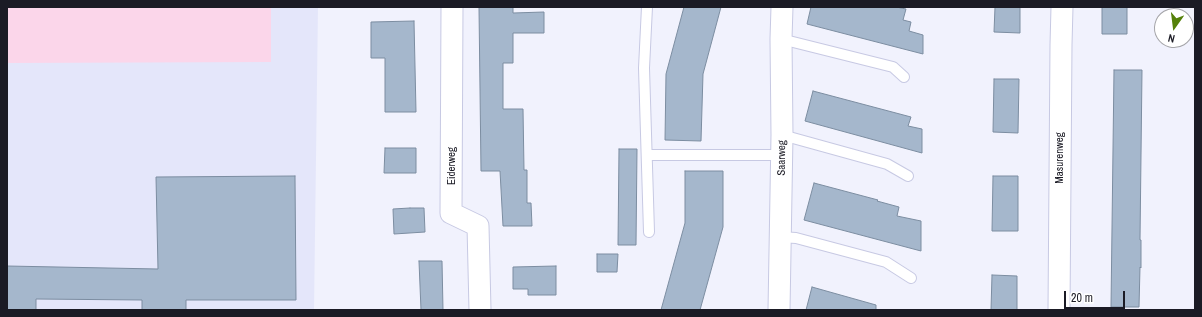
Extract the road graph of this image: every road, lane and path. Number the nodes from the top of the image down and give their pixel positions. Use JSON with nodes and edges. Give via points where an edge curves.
{"nodes":[{"id":1,"x":452,"y":7,"type":"edge"},
{"id":2,"x":647,"y":7,"type":"edge"},
{"id":3,"x":782,"y":7,"type":"edge"},
{"id":4,"x":1062,"y":7,"type":"edge"},
{"id":5,"x":781,"y":39,"type":"junction"},
{"id":6,"x":904,"y":77,"type":"dead end"},
{"id":7,"x":782,"y":145,"type":"junction"},
{"id":8,"x":648,"y":155,"type":"junction"},
{"id":9,"x":908,"y":176,"type":"dead end"},
{"id":10,"x":649,"y":232,"type":"dead end"},
{"id":11,"x":780,"y":237,"type":"junction"},
{"id":12,"x":911,"y":278,"type":"dead end"},
{"id":13,"x":480,"y":310,"type":"edge"},
{"id":14,"x":779,"y":310,"type":"edge"},
{"id":15,"x":1059,"y":310,"type":"edge"}],
"edges":[{"from":1,"to":13,"type":"street","name":"Eiderweg","via":[[451,213],[478,226]]},
{"from":2,"to":8,"type":"lane","via":[[644,68]]},
{"from":3,"to":5,"type":"street","name":"Saarweg"},
{"from":4,"to":15,"type":"street","name":"Masurenweg"},
{"from":5,"to":6,"type":"lane","via":[[893,67]]},
{"from":5,"to":7,"type":"street","name":"Saarweg"},
{"from":7,"to":8,"type":"lane"},
{"from":7,"to":9,"type":"lane","via":[[887,164]]},
{"from":7,"to":11,"type":"street","name":"Saarweg"},
{"from":8,"to":10,"type":"lane"},
{"from":11,"to":12,"type":"lane","via":[[796,238],[886,262]]},
{"from":11,"to":14,"type":"street","name":"Saarweg"}]}
